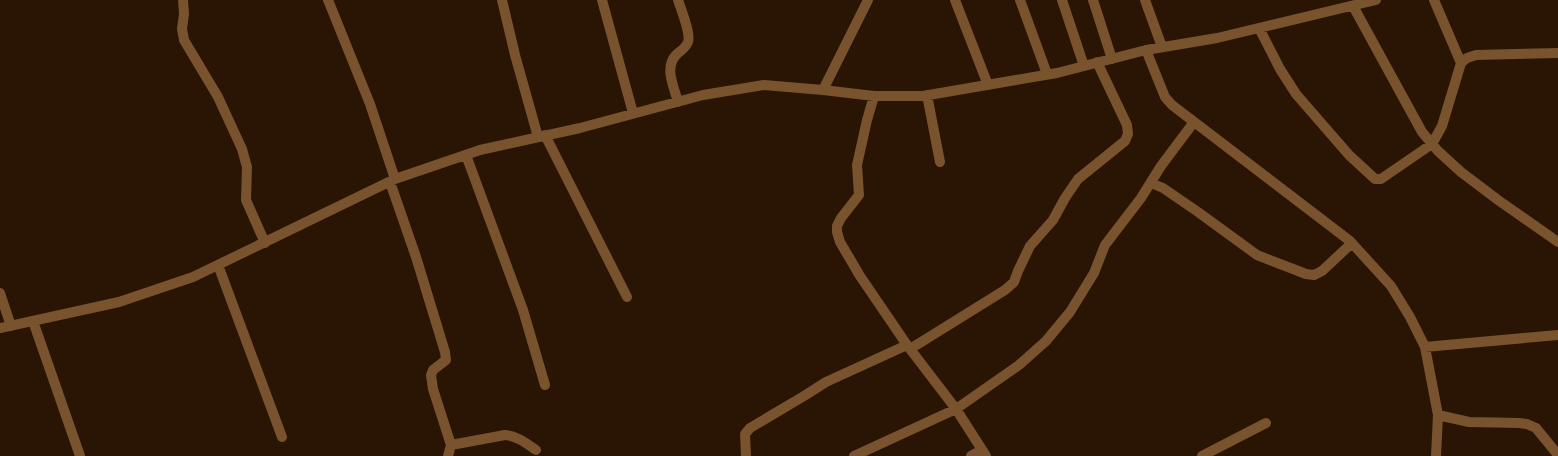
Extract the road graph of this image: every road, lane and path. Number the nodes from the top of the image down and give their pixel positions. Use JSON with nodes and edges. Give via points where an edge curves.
{"nodes":[{"id":1,"x":183,"y":0,"type":"edge"},
{"id":2,"x":328,"y":0,"type":"edge"},
{"id":3,"x":502,"y":0,"type":"edge"},
{"id":4,"x":602,"y":0,"type":"edge"},
{"id":5,"x":678,"y":0,"type":"edge"},
{"id":6,"x":868,"y":0,"type":"edge"},
{"id":7,"x":955,"y":0,"type":"edge"},
{"id":8,"x":1020,"y":0,"type":"edge"},
{"id":9,"x":1062,"y":0,"type":"edge"},
{"id":10,"x":1093,"y":0,"type":"edge"},
{"id":11,"x":1145,"y":0,"type":"edge"},
{"id":12,"x":1376,"y":0,"type":"edge"},
{"id":13,"x":1434,"y":0,"type":"edge"},
{"id":14,"x":1354,"y":6,"type":"junction"},
{"id":15,"x":1259,"y":28,"type":"junction"},
{"id":16,"x":1162,"y":47,"type":"junction"},
{"id":17,"x":1146,"y":50,"type":"junction"},
{"id":18,"x":1558,"y":53,"type":"edge"},
{"id":19,"x":1112,"y":59,"type":"junction"},
{"id":20,"x":1097,"y":62,"type":"junction"},
{"id":21,"x":1462,"y":63,"type":"junction"},
{"id":22,"x":1084,"y":66,"type":"junction"},
{"id":23,"x":1047,"y":74,"type":"junction"},
{"id":24,"x":988,"y":85,"type":"junction"},
{"id":25,"x":823,"y":90,"type":"junction"},
{"id":26,"x":927,"y":95,"type":"junction"},
{"id":27,"x":874,"y":96,"type":"junction"},
{"id":28,"x":678,"y":102,"type":"junction"},
{"id":29,"x":633,"y":114,"type":"junction"},
{"id":30,"x":1194,"y":122,"type":"junction"},
{"id":31,"x":542,"y":136,"type":"junction"},
{"id":32,"x":1432,"y":144,"type":"junction"},
{"id":33,"x":466,"y":155,"type":"junction"},
{"id":34,"x":940,"y":162,"type":"dead end"},
{"id":35,"x":392,"y":181,"type":"junction"},
{"id":36,"x":1151,"y":183,"type":"junction"},
{"id":37,"x":1558,"y":242,"type":"edge"},
{"id":38,"x":264,"y":243,"type":"junction"},
{"id":39,"x":1352,"y":243,"type":"junction"},
{"id":40,"x":218,"y":265,"type":"junction"},
{"id":41,"x":0,"y":293,"type":"edge"},
{"id":42,"x":627,"y":297,"type":"dead end"},
{"id":43,"x":33,"y":321,"type":"junction"},
{"id":44,"x":11,"y":326,"type":"junction"},
{"id":45,"x":0,"y":328,"type":"edge"},
{"id":46,"x":1558,"y":336,"type":"edge"},
{"id":47,"x":908,"y":347,"type":"junction"},
{"id":48,"x":1425,"y":347,"type":"junction"},
{"id":49,"x":545,"y":385,"type":"dead end"},
{"id":50,"x":956,"y":409,"type":"junction"},
{"id":51,"x":1438,"y":415,"type":"junction"},
{"id":52,"x":1266,"y":423,"type":"dead end"},
{"id":53,"x":282,"y":437,"type":"dead end"},
{"id":54,"x":451,"y":445,"type":"junction"},
{"id":55,"x":536,"y":450,"type":"dead end"},
{"id":56,"x":1218,"y":452,"type":"edge"},
{"id":57,"x":984,"y":453,"type":"edge"},
{"id":58,"x":1558,"y":455,"type":"edge"},
{"id":59,"x":80,"y":456,"type":"edge"},
{"id":60,"x":448,"y":456,"type":"edge"},
{"id":61,"x":746,"y":456,"type":"edge"},
{"id":62,"x":854,"y":456,"type":"edge"},
{"id":63,"x":971,"y":456,"type":"edge"},
{"id":64,"x":1202,"y":456,"type":"edge"},
{"id":65,"x":1436,"y":456,"type":"edge"}],
"edges":[{"from":1,"to":38,"type":"street","via":[[184,40],[218,97],[242,149],[247,167],[246,200]]},
{"from":2,"to":35,"type":"street","via":[[370,104]]},
{"from":3,"to":31,"type":"street","via":[[515,55]]},
{"from":4,"to":29,"type":"street"},
{"from":5,"to":28,"type":"street","via":[[689,41],[670,64],[670,75]]},
{"from":6,"to":25,"type":"street"},
{"from":7,"to":24,"type":"street"},
{"from":8,"to":23,"type":"street"},
{"from":9,"to":22,"type":"street"},
{"from":10,"to":19,"type":"street"},
{"from":11,"to":16,"type":"street"},
{"from":12,"to":14,"type":"street"},
{"from":13,"to":21,"type":"street"},
{"from":14,"to":15,"type":"street"},
{"from":14,"to":32,"type":"street","via":[[1422,132]]},
{"from":15,"to":16,"type":"street"},
{"from":15,"to":32,"type":"street","via":[[1296,94],[1349,155],[1374,179],[1381,179]]},
{"from":16,"to":17,"type":"street"},
{"from":17,"to":19,"type":"street"},
{"from":17,"to":30,"type":"street","via":[[1166,97]]},
{"from":18,"to":21,"type":"street","via":[[1476,55]]},
{"from":19,"to":20,"type":"street"},
{"from":20,"to":22,"type":"street"},
{"from":20,"to":47,"type":"street","via":[[1127,125],[1128,134],[1125,141],[1078,179],[1053,220],[1030,246],[1014,282],[1005,290]]},
{"from":21,"to":32,"type":"street","via":[[1442,126]]},
{"from":22,"to":23,"type":"street"},
{"from":23,"to":24,"type":"street"},
{"from":24,"to":26,"type":"street"},
{"from":25,"to":27,"type":"street"},
{"from":25,"to":28,"type":"street","via":[[764,85],[703,95]]},
{"from":26,"to":27,"type":"street"},
{"from":26,"to":34,"type":"street"},
{"from":27,"to":47,"type":"street","via":[[866,120],[857,165],[860,195],[841,218],[837,232],[860,276]]},
{"from":28,"to":29,"type":"street"},
{"from":29,"to":31,"type":"street"},
{"from":30,"to":36,"type":"street"},
{"from":30,"to":39,"type":"street"},
{"from":31,"to":33,"type":"street"},
{"from":31,"to":42,"type":"street"},
{"from":32,"to":37,"type":"street","via":[[1461,172]]},
{"from":33,"to":35,"type":"street"},
{"from":33,"to":49,"type":"street","via":[[523,310]]},
{"from":35,"to":38,"type":"street"},
{"from":35,"to":54,"type":"street","via":[[445,352],[446,360],[433,370],[431,375]]},
{"from":36,"to":39,"type":"street","via":[[1163,188],[1257,255],[1306,274],[1314,275],[1322,271]]},
{"from":36,"to":50,"type":"street","via":[[1105,245],[1094,273],[1070,312],[1046,341],[1019,365]]},
{"from":38,"to":40,"type":"street"},
{"from":39,"to":48,"type":"street","via":[[1391,286]]},
{"from":40,"to":43,"type":"street","via":[[193,277],[119,302]]},
{"from":40,"to":53,"type":"street"},
{"from":41,"to":44,"type":"street"},
{"from":43,"to":44,"type":"street"},
{"from":43,"to":59,"type":"street"},
{"from":44,"to":45,"type":"street"},
{"from":46,"to":48,"type":"street"},
{"from":47,"to":50,"type":"street"},
{"from":47,"to":61,"type":"street","via":[[826,382],[750,428],[745,434]]},
{"from":48,"to":51,"type":"street"},
{"from":50,"to":57,"type":"street"},
{"from":50,"to":62,"type":"street"},
{"from":51,"to":58,"type":"street","via":[[1469,422],[1527,424],[1536,428]]},
{"from":51,"to":65,"type":"street"},
{"from":52,"to":56,"type":"street"},
{"from":54,"to":55,"type":"street","via":[[505,435],[525,442]]},
{"from":54,"to":60,"type":"street"},
{"from":56,"to":64,"type":"street"},
{"from":57,"to":63,"type":"street"}]}
